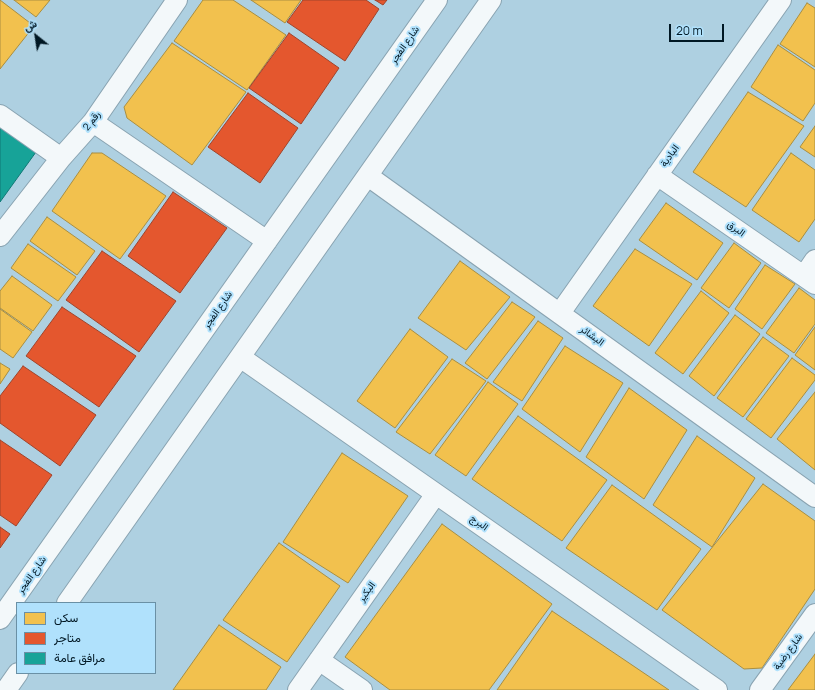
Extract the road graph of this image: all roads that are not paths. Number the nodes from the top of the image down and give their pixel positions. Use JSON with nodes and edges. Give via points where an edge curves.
{"nodes":[{"id":1,"x":177,"y":0,"type":"edge"},
{"id":2,"x":437,"y":0,"type":"edge"},
{"id":3,"x":491,"y":0,"type":"edge"},
{"id":4,"x":781,"y":0,"type":"edge"},
{"id":5,"x":0,"y":115,"type":"edge"},
{"id":6,"x":92,"y":122,"type":"junction"},
{"id":7,"x":61,"y":158,"type":"junction"},
{"id":8,"x":657,"y":175,"type":"junction"},
{"id":9,"x":368,"y":176,"type":"junction"},
{"id":10,"x":0,"y":236,"type":"edge"},
{"id":11,"x":267,"y":241,"type":"junction"},
{"id":12,"x":811,"y":273,"type":"edge"},
{"id":13,"x":560,"y":313,"type":"junction"},
{"id":14,"x":240,"y":358,"type":"junction"},
{"id":15,"x":436,"y":494,"type":"junction"},
{"id":16,"x":815,"y":498,"type":"edge"},
{"id":17,"x":68,"y":602,"type":"edge"},
{"id":18,"x":815,"y":614,"type":"edge"},
{"id":19,"x":0,"y":620,"type":"edge"},
{"id":20,"x":319,"y":660,"type":"junction"},
{"id":21,"x":17,"y":674,"type":"edge"},
{"id":22,"x":6,"y":690,"type":"edge"},
{"id":23,"x":298,"y":690,"type":"edge"},
{"id":24,"x":362,"y":690,"type":"edge"},
{"id":25,"x":717,"y":690,"type":"edge"},
{"id":26,"x":760,"y":690,"type":"edge"}],
"edges":[{"from":1,"to":6,"type":"street","name":"رقم 2"},
{"from":2,"to":11,"type":"street","name":"شارع الفجر"},
{"from":3,"to":9,"type":"street"},
{"from":4,"to":8,"type":"street","name":"البادية"},
{"from":5,"to":7,"type":"street"},
{"from":6,"to":7,"type":"street","name":"رقم 2"},
{"from":6,"to":11,"type":"street"},
{"from":7,"to":10,"type":"street","name":"رقم 2"},
{"from":8,"to":12,"type":"street","name":"البرق"},
{"from":8,"to":13,"type":"street","name":"البادية"},
{"from":9,"to":13,"type":"street","name":"البشائر"},
{"from":9,"to":14,"type":"street"},
{"from":11,"to":19,"type":"street","name":"شارع الفجر"},
{"from":13,"to":16,"type":"street","name":"البشائر"},
{"from":14,"to":15,"type":"street","name":"البرج"},
{"from":14,"to":17,"type":"street"},
{"from":15,"to":20,"type":"street","name":"البكير"},
{"from":15,"to":25,"type":"street","name":"البرج"},
{"from":18,"to":26,"type":"street","name":"شارع رضية"},
{"from":20,"to":23,"type":"street","name":"البكير"},
{"from":20,"to":24,"type":"street"},
{"from":21,"to":22,"type":"street"}]}
